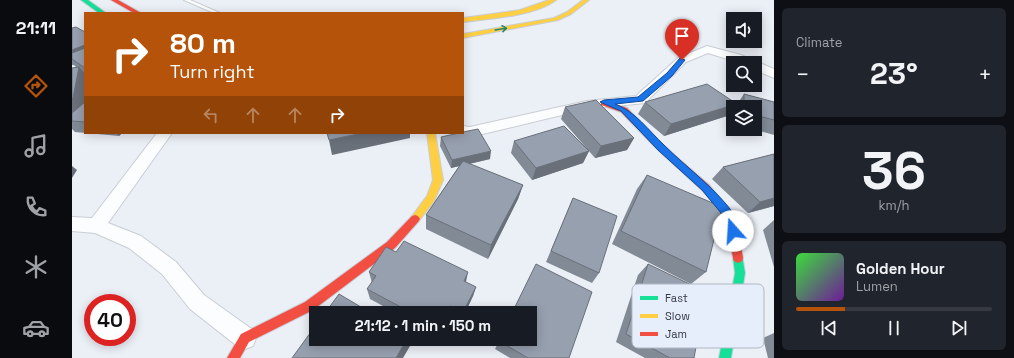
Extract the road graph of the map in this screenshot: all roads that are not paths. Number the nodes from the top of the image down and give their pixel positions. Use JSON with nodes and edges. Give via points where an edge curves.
{"nodes":[{"id":1,"x":84,"y":0,"type":"edge"},
{"id":2,"x":114,"y":0,"type":"edge"},
{"id":3,"x":186,"y":0,"type":"edge"},
{"id":4,"x":553,"y":0,"type":"edge"},
{"id":5,"x":586,"y":0,"type":"edge"},
{"id":6,"x":102,"y":12,"type":"edge"},
{"id":7,"x":136,"y":12,"type":"edge"},
{"id":8,"x":216,"y":12,"type":"edge"},
{"id":9,"x":464,"y":20,"type":"edge"},
{"id":10,"x":464,"y":36,"type":"edge"},
{"id":11,"x":733,"y":56,"type":"edge"},
{"id":12,"x":762,"y":68,"type":"edge"},
{"id":13,"x":774,"y":74,"type":"edge"},
{"id":14,"x":604,"y":102,"type":"junction"},
{"id":15,"x":464,"y":131,"type":"edge"},
{"id":16,"x":164,"y":134,"type":"edge"},
{"id":17,"x":431,"y":134,"type":"edge"},
{"id":18,"x":72,"y":224,"type":"edge"},
{"id":19,"x":96,"y":226,"type":"junction"},
{"id":20,"x":738,"y":284,"type":"edge"},
{"id":21,"x":245,"y":338,"type":"junction"},
{"id":22,"x":727,"y":348,"type":"edge"},
{"id":23,"x":233,"y":358,"type":"edge"},
{"id":24,"x":725,"y":358,"type":"edge"}],
"edges":[{"from":1,"to":6,"type":"street"},
{"from":2,"to":7,"type":"street"},
{"from":3,"to":8,"type":"lane"},
{"from":4,"to":9,"type":"street","via":[[524,12]]},
{"from":10,"to":5,"type":"street","one_way":true,"via":[[556,19]]},
{"from":11,"to":14,"type":"street","via":[[707,49],[682,60],[640,100]]},
{"from":12,"to":13,"type":"street"},
{"from":14,"to":15,"type":"street","via":[[470,132]]},
{"from":14,"to":20,"type":"street","via":[[624,110],[661,148],[706,188],[730,217],[740,273]]},
{"from":16,"to":19,"type":"street"},
{"from":17,"to":21,"type":"street","via":[[438,180],[431,198],[391,245],[309,306]]},
{"from":18,"to":19,"type":"street"},
{"from":19,"to":21,"type":"street","via":[[135,242],[169,268],[197,302]]},
{"from":21,"to":23,"type":"street"},
{"from":22,"to":24,"type":"street"}]}
